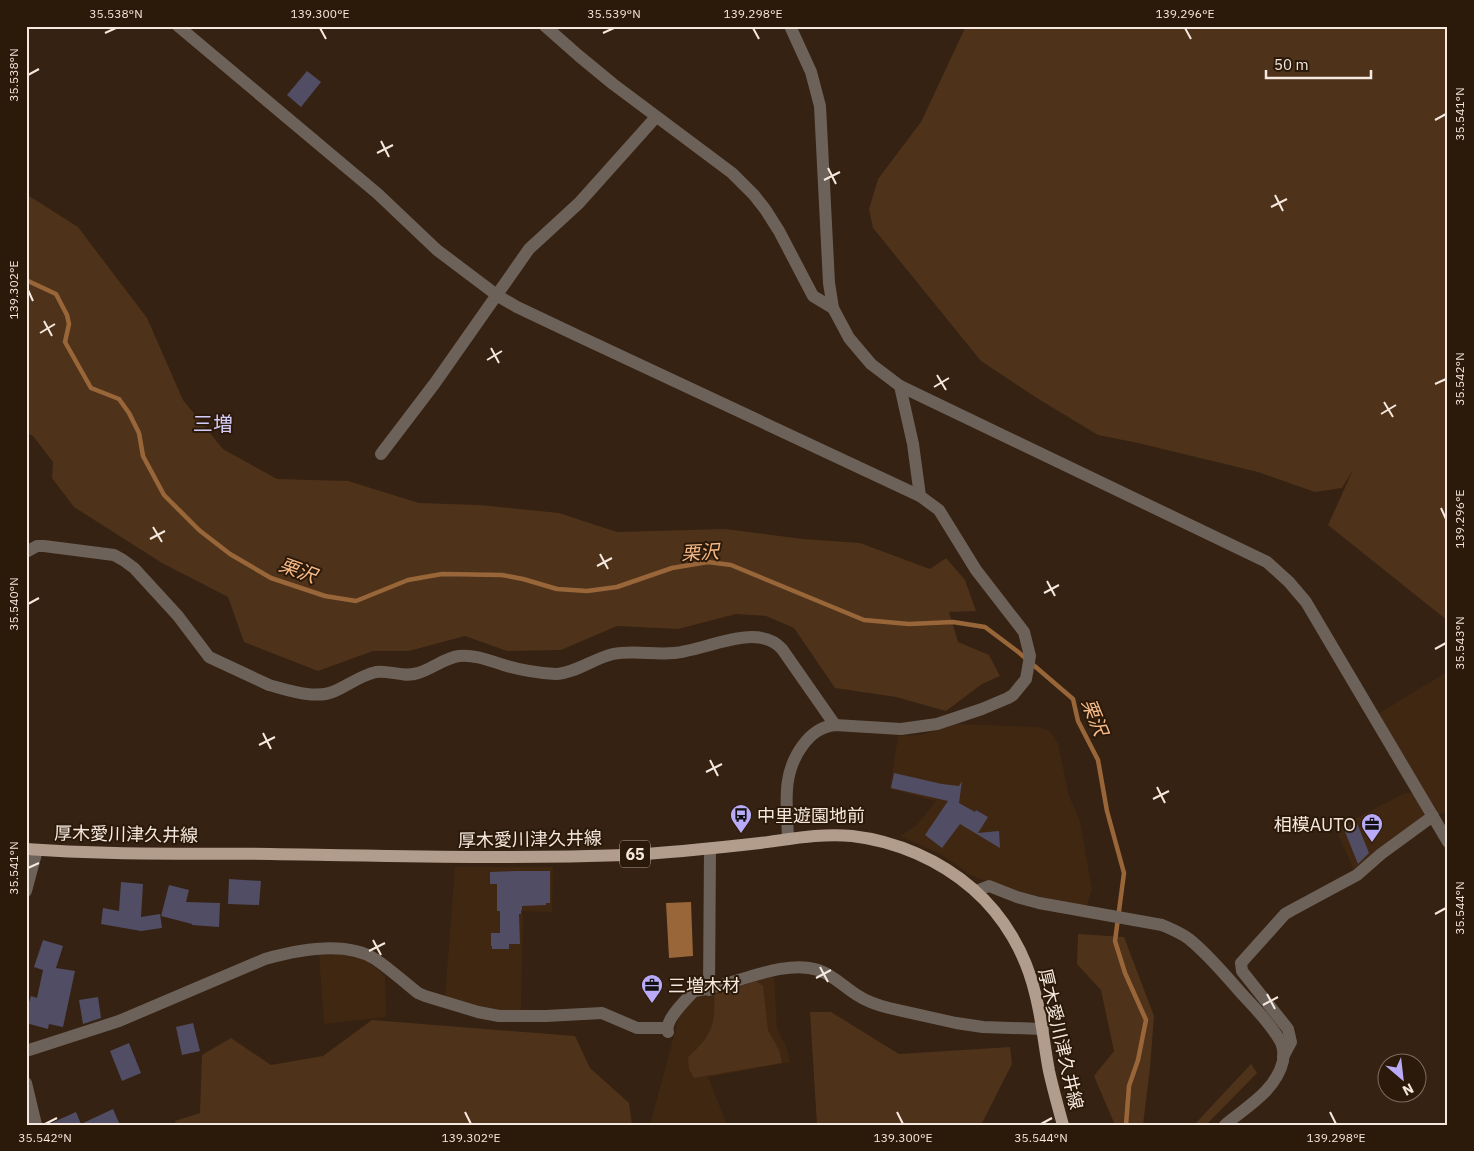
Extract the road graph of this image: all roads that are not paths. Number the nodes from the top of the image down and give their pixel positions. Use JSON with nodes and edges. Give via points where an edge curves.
{"nodes":[{"id":1,"x":178,"y":26,"type":"edge"},
{"id":2,"x":545,"y":26,"type":"edge"},
{"id":3,"x":790,"y":26,"type":"edge"},
{"id":4,"x":656,"y":117,"type":"junction"},
{"id":5,"x":498,"y":296,"type":"junction"},
{"id":6,"x":833,"y":308,"type":"junction"},
{"id":7,"x":900,"y":386,"type":"junction"},
{"id":8,"x":381,"y":454,"type":"dead end"},
{"id":9,"x":920,"y":496,"type":"junction"},
{"id":10,"x":26,"y":552,"type":"edge"},
{"id":11,"x":836,"y":725,"type":"junction"},
{"id":12,"x":1433,"y":816,"type":"junction"},
{"id":13,"x":788,"y":839,"type":"junction"},
{"id":14,"x":1448,"y":842,"type":"edge"},
{"id":15,"x":710,"y":848,"type":"junction"},
{"id":16,"x":31,"y":849,"type":"edge"},
{"id":17,"x":26,"y":891,"type":"edge"},
{"id":18,"x":976,"y":891,"type":"junction"},
{"id":19,"x":709,"y":990,"type":"junction"},
{"id":20,"x":1042,"y":1030,"type":"junction"},
{"id":21,"x":26,"y":1051,"type":"edge"},
{"id":22,"x":1283,"y":1058,"type":"junction"},
{"id":23,"x":26,"y":1083,"type":"edge"},
{"id":24,"x":36,"y":1125,"type":"edge"},
{"id":25,"x":1063,"y":1125,"type":"edge"},
{"id":26,"x":1225,"y":1125,"type":"edge"}],
"edges":[{"from":1,"to":5,"type":"street","via":[[378,194],[437,250]]},
{"from":2,"to":4,"type":"street"},
{"from":3,"to":6,"type":"street","via":[[811,72],[820,106]]},
{"from":4,"to":5,"type":"street","via":[[579,203],[529,249]]},
{"from":4,"to":6,"type":"street","via":[[732,173],[754,195],[779,231],[813,296]]},
{"from":5,"to":8,"type":"street"},
{"from":5,"to":9,"type":"street"},
{"from":6,"to":7,"type":"street","via":[[859,352]]},
{"from":7,"to":9,"type":"street"},
{"from":7,"to":12,"type":"street","via":[[1267,562],[1306,602]]},
{"from":9,"to":11,"type":"street","via":[[939,510],[976,570],[1024,632],[1030,661],[1026,679],[1008,698],[937,724],[901,729]]},
{"from":10,"to":11,"type":"street","via":[[44,546],[114,556],[134,568],[178,616],[209,658],[268,685],[299,692],[322,696],[375,672],[411,675],[457,656],[528,672],[559,674],[622,653],[674,653],[727,641],[765,638],[782,649]]},
{"from":11,"to":13,"type":"street","via":[[821,728],[809,737],[789,771],[786,788]]},
{"from":12,"to":14,"type":"street"},
{"from":12,"to":22,"type":"street","via":[[1357,875],[1285,914],[1241,963],[1242,971],[1288,1029],[1290,1042]]},
{"from":13,"to":15,"type":"main road","name":"厚木愛川津久井線","number":"65"},
{"from":13,"to":18,"type":"main road","name":"厚木愛川津久井線","number":"65","via":[[843,836],[889,844],[928,859]]},
{"from":15,"to":16,"type":"main road","name":"厚木愛川津久井線","number":"65","via":[[645,854],[491,857]]},
{"from":15,"to":19,"type":"street"},
{"from":16,"to":17,"type":"street"},
{"from":18,"to":20,"type":"main road","name":"厚木愛川津久井線","number":"65","via":[[1018,947],[1031,978]]},
{"from":18,"to":22,"type":"street","via":[[990,886],[1033,902],[1170,928],[1197,946],[1223,972],[1282,1044]]},
{"from":19,"to":20,"type":"street","via":[[771,971],[809,967],[832,976],[858,996],[888,1008],[982,1027]]},
{"from":19,"to":21,"type":"street","via":[[694,991],[669,1020],[667,1030],[637,1028],[602,1013],[499,1016],[425,996],[374,958],[350,949],[328,948],[279,955],[119,1021]]},
{"from":20,"to":25,"type":"main road","name":"厚木愛川津久井線","number":"65","via":[[1052,1087]]},
{"from":22,"to":26,"type":"street","via":[[1271,1084]]},
{"from":23,"to":24,"type":"street"}]}
